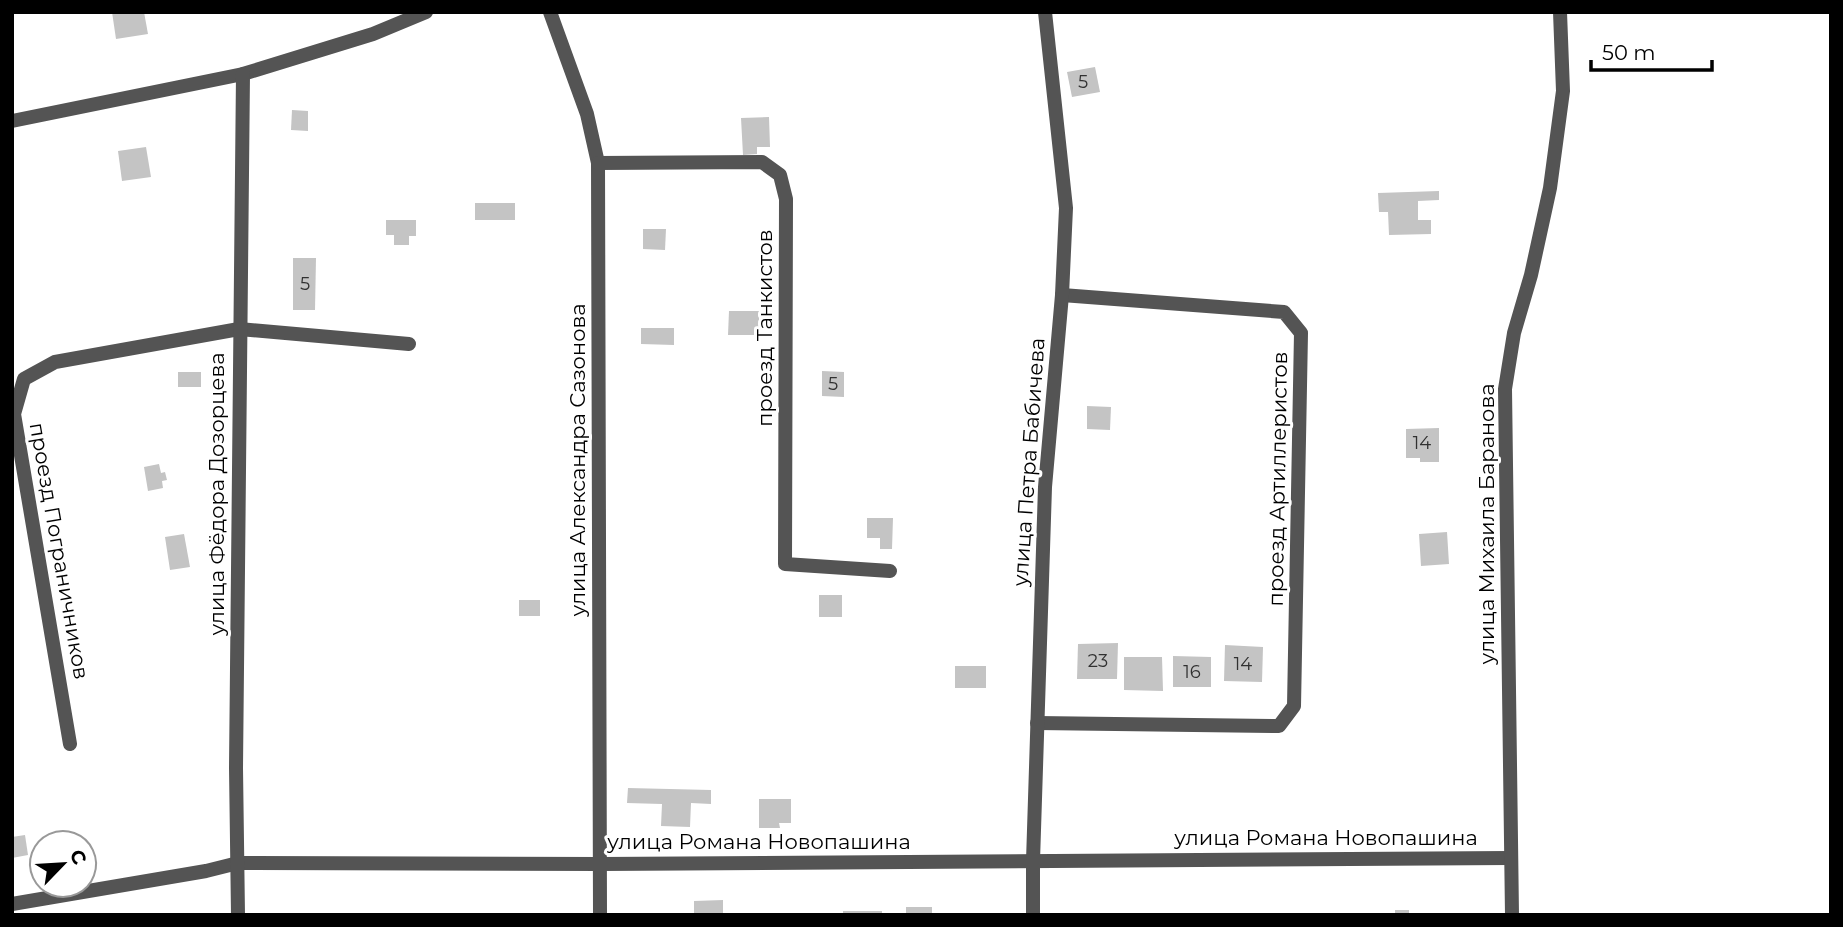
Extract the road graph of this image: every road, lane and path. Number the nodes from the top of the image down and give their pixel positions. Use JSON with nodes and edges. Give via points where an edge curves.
{"nodes":[{"id":1,"x":426,"y":12,"type":"edge"},
{"id":2,"x":550,"y":12,"type":"edge"},
{"id":3,"x":1045,"y":12,"type":"edge"},
{"id":4,"x":1560,"y":12,"type":"edge"},
{"id":5,"x":243,"y":74,"type":"junction"},
{"id":6,"x":12,"y":121,"type":"edge"},
{"id":7,"x":598,"y":163,"type":"junction"},
{"id":8,"x":1062,"y":295,"type":"junction"},
{"id":9,"x":239,"y":329,"type":"junction"},
{"id":10,"x":409,"y":344,"type":"dead end"},
{"id":11,"x":890,"y":571,"type":"dead end"},
{"id":12,"x":1037,"y":723,"type":"junction"},
{"id":13,"x":70,"y":744,"type":"dead end"},
{"id":14,"x":1510,"y":858,"type":"junction"},
{"id":15,"x":1033,"y":861,"type":"junction"},
{"id":16,"x":238,"y":863,"type":"junction"},
{"id":17,"x":601,"y":864,"type":"junction"},
{"id":18,"x":12,"y":904,"type":"edge"},
{"id":19,"x":238,"y":915,"type":"edge"},
{"id":20,"x":600,"y":915,"type":"edge"},
{"id":21,"x":1033,"y":915,"type":"edge"},
{"id":22,"x":1512,"y":915,"type":"edge"}],
"edges":[{"from":1,"to":5,"type":"street","via":[[373,34]]},
{"from":2,"to":7,"type":"street","name":"улица Александра Сазонова","via":[[587,114]]},
{"from":3,"to":8,"type":"street","name":"улица Петра Бабичева","via":[[1066,208]]},
{"from":4,"to":14,"type":"street","name":"улица Михаила Баранова","via":[[1563,91],[1550,188],[1505,389]]},
{"from":5,"to":6,"type":"street"},
{"from":5,"to":9,"type":"street","name":"улица Фёдора Дозорцева"},
{"from":7,"to":11,"type":"street","name":"проезд Танкистов","via":[[762,162],[780,175],[786,199],[785,564]]},
{"from":7,"to":17,"type":"street","name":"улица Александра Сазонова"},
{"from":8,"to":12,"type":"street","name":"улица Петра Бабичева","via":[[1045,487]]},
{"from":8,"to":12,"type":"street","name":"проезд Артиллеристов","via":[[1284,312],[1301,333],[1294,706],[1279,726]]},
{"from":9,"to":10,"type":"street","name":"проезд Пограничников"},
{"from":9,"to":13,"type":"street","name":"проезд Пограничников","via":[[55,362],[24,379],[14,414]]},
{"from":9,"to":16,"type":"street","name":"улица Фёдора Дозорцева"},
{"from":12,"to":15,"type":"street","name":"улица Петра Бабичева"},
{"from":14,"to":15,"type":"street","name":"улица Романа Новопашина"},
{"from":14,"to":22,"type":"street","name":"улица Михаила Баранова"},
{"from":15,"to":17,"type":"street","name":"улица Романа Новопашина"},
{"from":15,"to":21,"type":"street","name":"улица Петра Бабичева"},
{"from":16,"to":17,"type":"street","name":"улица Романа Новопашина"},
{"from":16,"to":18,"type":"street","name":"улица Романа Новопашина"},
{"from":16,"to":19,"type":"street","name":"улица Фёдора Дозорцева"},
{"from":17,"to":20,"type":"street","name":"улица Александра Сазонова"}]}
